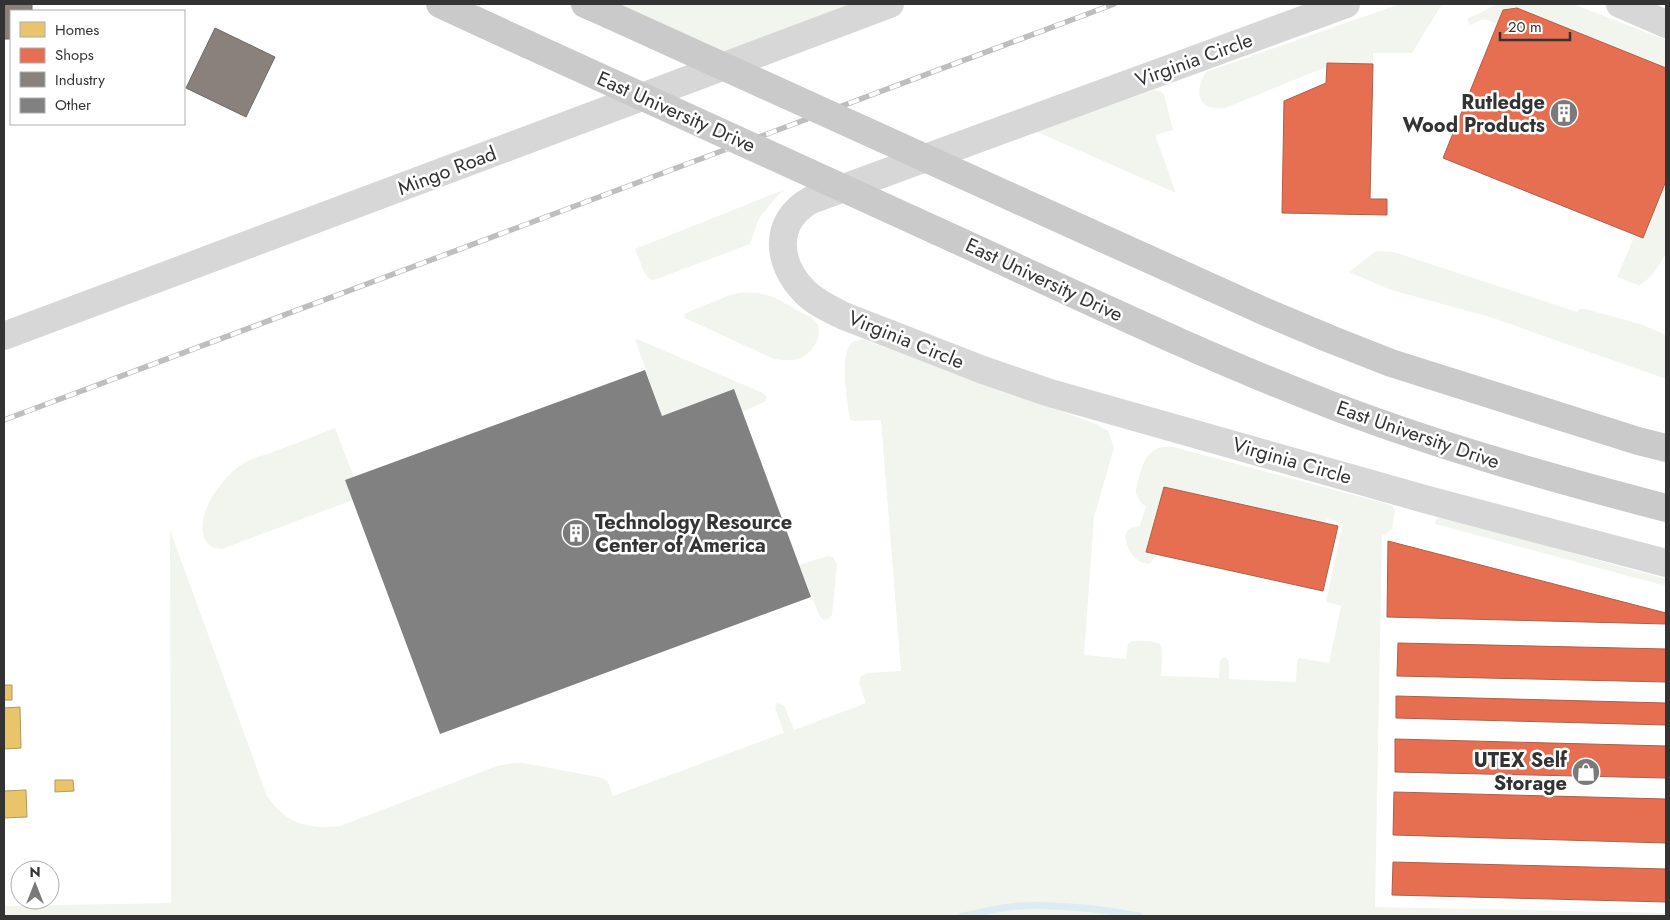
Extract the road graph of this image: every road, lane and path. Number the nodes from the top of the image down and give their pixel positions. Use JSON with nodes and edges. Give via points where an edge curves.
{"nodes":[{"id":1,"x":440,"y":4,"type":"edge"},
{"id":2,"x":585,"y":4,"type":"edge"},
{"id":3,"x":890,"y":4,"type":"edge"},
{"id":4,"x":1346,"y":4,"type":"edge"},
{"id":5,"x":1620,"y":4,"type":"edge"},
{"id":6,"x":1666,"y":24,"type":"edge"},
{"id":7,"x":4,"y":336,"type":"edge"},
{"id":8,"x":1666,"y":448,"type":"edge"},
{"id":9,"x":1666,"y":508,"type":"edge"},
{"id":10,"x":1666,"y":564,"type":"edge"}],
"edges":[{"from":1,"to":9,"type":"main road","name":"East University Drive","bridge":true,"via":[[1264,379],[1463,451]]},
{"from":2,"to":8,"type":"main road","bridge":true,"via":[[1338,343],[1392,363]]},
{"from":3,"to":7,"type":"street","name":"Mingo Road"},
{"from":4,"to":10,"type":"street","name":"Virginia Circle","via":[[811,200],[793,213],[783,232],[783,251],[789,269],[806,293],[827,308],[1017,382]]},
{"from":5,"to":6,"type":"street"}]}
